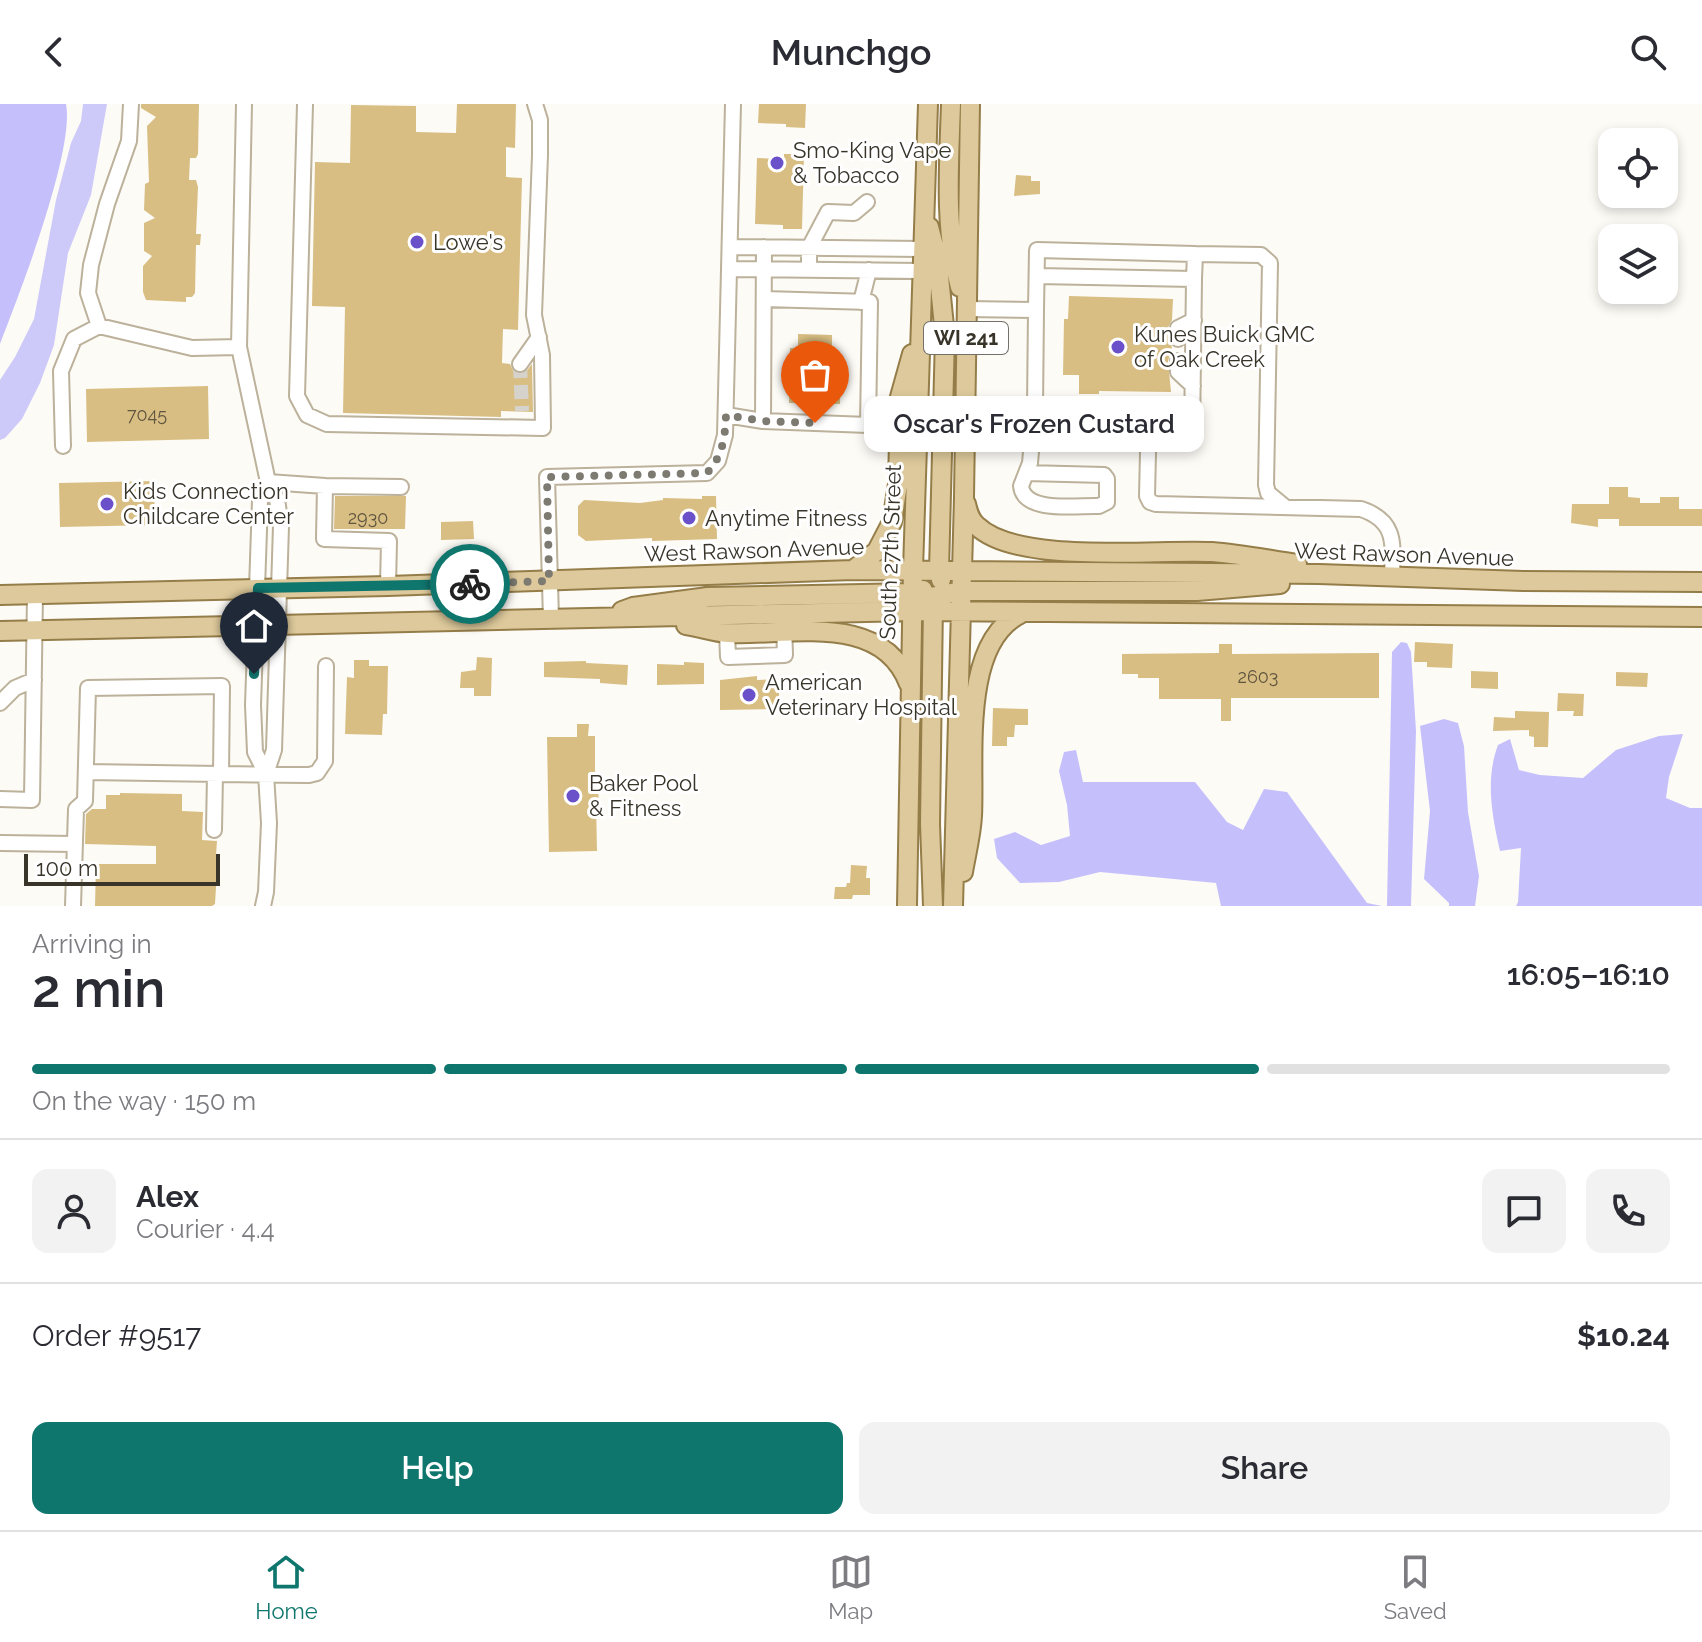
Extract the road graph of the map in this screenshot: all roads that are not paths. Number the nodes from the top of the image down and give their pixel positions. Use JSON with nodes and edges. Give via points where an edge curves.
{"nodes":[{"id":1,"x":131,"y":104,"type":"edge"},
{"id":2,"x":244,"y":104,"type":"edge"},
{"id":3,"x":305,"y":104,"type":"edge"},
{"id":4,"x":535,"y":104,"type":"edge"},
{"id":5,"x":733,"y":104,"type":"edge"},
{"id":6,"x":928,"y":104,"type":"edge"},
{"id":7,"x":951,"y":104,"type":"edge"},
{"id":8,"x":970,"y":104,"type":"edge"},
{"id":9,"x":867,"y":202,"type":"dead end"},
{"id":10,"x":926,"y":216,"type":"junction"},
{"id":11,"x":730,"y":247,"type":"junction"},
{"id":12,"x":764,"y":247,"type":"junction"},
{"id":13,"x":809,"y":248,"type":"junction"},
{"id":14,"x":922,"y":249,"type":"junction"},
{"id":15,"x":1195,"y":254,"type":"junction"},
{"id":16,"x":729,"y":269,"type":"junction"},
{"id":17,"x":765,"y":269,"type":"junction"},
{"id":18,"x":809,"y":270,"type":"junction"},
{"id":19,"x":869,"y":270,"type":"junction"},
{"id":20,"x":921,"y":271,"type":"junction"},
{"id":21,"x":1037,"y":276,"type":"junction"},
{"id":22,"x":1194,"y":279,"type":"junction"},
{"id":23,"x":764,"y":299,"type":"junction"},
{"id":24,"x":861,"y":302,"type":"junction"},
{"id":25,"x":967,"y":309,"type":"junction"},
{"id":26,"x":1036,"y":310,"type":"junction"},
{"id":27,"x":1194,"y":320,"type":"junction"},
{"id":28,"x":920,"y":325,"type":"junction"},
{"id":29,"x":99,"y":326,"type":"junction"},
{"id":30,"x":539,"y":337,"type":"junction"},
{"id":31,"x":1178,"y":339,"type":"dead end"},
{"id":32,"x":239,"y":347,"type":"junction"},
{"id":33,"x":1178,"y":361,"type":"dead end"},
{"id":34,"x":520,"y":364,"type":"tunnel mouth"},
{"id":35,"x":1193,"y":386,"type":"junction"},
{"id":36,"x":1035,"y":407,"type":"junction"},
{"id":37,"x":1149,"y":409,"type":"junction"},
{"id":38,"x":1193,"y":410,"type":"junction"},
{"id":39,"x":522,"y":411,"type":"tunnel mouth"},
{"id":40,"x":726,"y":415,"type":"junction"},
{"id":41,"x":763,"y":421,"type":"junction"},
{"id":42,"x":521,"y":428,"type":"junction"},
{"id":43,"x":1192,"y":435,"type":"dead end"},
{"id":44,"x":63,"y":446,"type":"dead end"},
{"id":45,"x":1026,"y":473,"type":"junction"},
{"id":46,"x":268,"y":482,"type":"junction"},
{"id":47,"x":325,"y":486,"type":"junction"},
{"id":48,"x":401,"y":487,"type":"dead end"},
{"id":49,"x":964,"y":497,"type":"junction"},
{"id":50,"x":1286,"y":507,"type":"junction"},
{"id":51,"x":853,"y":570,"type":"junction"},
{"id":52,"x":913,"y":570,"type":"junction"},
{"id":53,"x":961,"y":571,"type":"junction"},
{"id":54,"x":1319,"y":574,"type":"junction"},
{"id":55,"x":1371,"y":575,"type":"junction"},
{"id":56,"x":1392,"y":576,"type":"junction"},
{"id":57,"x":549,"y":581,"type":"junction"},
{"id":58,"x":1523,"y":581,"type":"junction"},
{"id":59,"x":1702,"y":582,"type":"edge"},
{"id":60,"x":388,"y":586,"type":"junction"},
{"id":61,"x":258,"y":588,"type":"junction"},
{"id":62,"x":281,"y":588,"type":"junction"},
{"id":63,"x":934,"y":593,"type":"junction"},
{"id":64,"x":35,"y":594,"type":"junction"},
{"id":65,"x":0,"y":595,"type":"edge"},
{"id":66,"x":961,"y":612,"type":"junction"},
{"id":67,"x":1022,"y":613,"type":"junction"},
{"id":68,"x":1522,"y":616,"type":"junction"},
{"id":69,"x":1702,"y":617,"type":"edge"},
{"id":70,"x":601,"y":618,"type":"junction"},
{"id":71,"x":648,"y":618,"type":"junction"},
{"id":72,"x":551,"y":619,"type":"junction"},
{"id":73,"x":784,"y":623,"type":"junction"},
{"id":74,"x":280,"y":624,"type":"junction"},
{"id":75,"x":256,"y":625,"type":"junction"},
{"id":76,"x":35,"y":630,"type":"junction"},
{"id":77,"x":0,"y":631,"type":"edge"},
{"id":78,"x":326,"y":666,"type":"dead end"},
{"id":79,"x":34,"y":680,"type":"junction"},
{"id":80,"x":910,"y":688,"type":"junction"},
{"id":81,"x":0,"y":703,"type":"edge"},
{"id":82,"x":86,"y":772,"type":"junction"},
{"id":83,"x":218,"y":774,"type":"junction"},
{"id":84,"x":266,"y":774,"type":"junction"},
{"id":85,"x":0,"y":799,"type":"edge"},
{"id":86,"x":214,"y":830,"type":"dead end"},
{"id":87,"x":0,"y":843,"type":"edge"},
{"id":88,"x":74,"y":844,"type":"junction"},
{"id":89,"x":73,"y":906,"type":"edge"},
{"id":90,"x":263,"y":906,"type":"edge"},
{"id":91,"x":907,"y":906,"type":"edge"},
{"id":92,"x":933,"y":906,"type":"edge"},
{"id":93,"x":955,"y":906,"type":"edge"}],
"edges":[{"from":1,"to":29,"type":"street","via":[[129,141],[91,265],[88,293]]},
{"from":2,"to":32,"type":"street"},
{"from":3,"to":42,"type":"street","via":[[297,396],[307,415],[327,424]]},
{"from":4,"to":30,"type":"street","via":[[540,131],[534,315]]},
{"from":5,"to":11,"type":"street"},
{"from":6,"to":10,"type":"main road","name":"South 27th Street","number":"WI 241"},
{"from":7,"to":25,"type":"main road","via":[[955,269]]},
{"from":8,"to":25,"type":"main road","number":"WI 241"},
{"from":9,"to":13,"type":"street","via":[[854,213],[828,212]]},
{"from":10,"to":14,"type":"main road","name":"South 27th Street","number":"WI 241"},
{"from":10,"to":63,"type":"main road","via":[[937,257],[945,336]]},
{"from":11,"to":12,"type":"street"},
{"from":11,"to":16,"type":"street"},
{"from":12,"to":13,"type":"street"},
{"from":12,"to":17,"type":"street"},
{"from":13,"to":14,"type":"street"},
{"from":13,"to":18,"type":"street"},
{"from":14,"to":20,"type":"main road","name":"South 27th Street","number":"WI 241"},
{"from":15,"to":21,"type":"street","via":[[1037,250]]},
{"from":15,"to":22,"type":"street"},
{"from":15,"to":50,"type":"street","via":[[1261,255],[1270,263],[1266,485]]},
{"from":16,"to":17,"type":"street"},
{"from":16,"to":40,"type":"street"},
{"from":17,"to":18,"type":"street"},
{"from":17,"to":23,"type":"street"},
{"from":18,"to":19,"type":"street"},
{"from":19,"to":20,"type":"street"},
{"from":19,"to":24,"type":"street"},
{"from":20,"to":28,"type":"main road","name":"South 27th Street","number":"WI 241"},
{"from":21,"to":22,"type":"street"},
{"from":21,"to":26,"type":"street"},
{"from":22,"to":27,"type":"street"},
{"from":23,"to":24,"type":"street"},
{"from":23,"to":41,"type":"street"},
{"from":24,"to":41,"type":"street","via":[[870,302],[868,425]]},
{"from":25,"to":26,"type":"street"},
{"from":25,"to":49,"type":"main road","number":"WI 241"},
{"from":26,"to":36,"type":"street"},
{"from":27,"to":31,"type":"street","via":[[1178,328]]},
{"from":27,"to":35,"type":"street"},
{"from":28,"to":51,"type":"main road","via":[[900,397],[892,522],[877,551]]},
{"from":28,"to":52,"type":"main road","name":"South 27th Street","number":"WI 241"},
{"from":29,"to":32,"type":"street","via":[[192,348]]},
{"from":29,"to":44,"type":"street","via":[[74,339],[61,371]]},
{"from":30,"to":34,"type":"street"},
{"from":30,"to":42,"type":"street","via":[[543,428]]},
{"from":32,"to":46,"type":"street"},
{"from":33,"to":35,"type":"street","via":[[1178,372]]},
{"from":35,"to":38,"type":"street"},
{"from":36,"to":37,"type":"street"},
{"from":36,"to":45,"type":"street"},
{"from":37,"to":38,"type":"street"},
{"from":37,"to":50,"type":"street","via":[[1150,502]]},
{"from":38,"to":43,"type":"street"},
{"from":39,"to":42,"type":"street"},
{"from":40,"to":41,"type":"street"},
{"from":40,"to":57,"type":"street","via":[[718,461],[707,473],[547,477]]},
{"from":45,"to":45,"type":"street","via":[[1021,492],[1035,504],[1107,502],[1104,475]]},
{"from":46,"to":47,"type":"street"},
{"from":46,"to":61,"type":"street","via":[[260,501]]},
{"from":46,"to":62,"type":"street","via":[[281,526]]},
{"from":47,"to":48,"type":"street"},
{"from":47,"to":60,"type":"street","via":[[324,539],[389,541]]},
{"from":49,"to":53,"type":"main road","number":"WI 241"},
{"from":49,"to":55,"type":"main road","via":[[970,517],[984,532],[1026,547],[1214,552]]},
{"from":50,"to":56,"type":"street","via":[[1373,513],[1390,532]]},
{"from":51,"to":52,"type":"main road","name":"West Rawson Avenue"},
{"from":51,"to":57,"type":"main road","name":"West Rawson Avenue"},
{"from":52,"to":63,"type":"main road","name":"South 27th Street","number":"WI 241"},
{"from":53,"to":54,"type":"main road","name":"West Rawson Avenue"},
{"from":53,"to":63,"type":"main road","name":"West Rawson Avenue"},
{"from":54,"to":55,"type":"main road","name":"West Rawson Avenue"},
{"from":54,"to":63,"type":"main road","via":[[1285,584],[1197,591]]},
{"from":55,"to":56,"type":"main road","name":"West Rawson Avenue"},
{"from":56,"to":58,"type":"main road","name":"West Rawson Avenue"},
{"from":57,"to":60,"type":"main road","name":"West Rawson Avenue"},
{"from":57,"to":72,"type":"street"},
{"from":58,"to":59,"type":"main road","name":"West Rawson Avenue"},
{"from":58,"to":68,"type":"main road"},
{"from":60,"to":62,"type":"main road","name":"West Rawson Avenue"},
{"from":61,"to":62,"type":"main road","name":"West Rawson Avenue"},
{"from":61,"to":64,"type":"main road","name":"West Rawson Avenue"},
{"from":61,"to":75,"type":"street"},
{"from":62,"to":74,"type":"street"},
{"from":63,"to":66,"type":"main road","name":"West Rawson Avenue"},
{"from":63,"to":66,"type":"main road","name":"South 27th Street","number":"WI 241"},
{"from":63,"to":70,"type":"main road","via":[[708,597],[633,607]]},
{"from":63,"to":73,"type":"main road","name":"West Rawson Avenue"},
{"from":63,"to":80,"type":"main road","name":"South 27th Street","number":"WI 241"},
{"from":63,"to":92,"type":"main road"},
{"from":64,"to":65,"type":"main road","name":"West Rawson Avenue"},
{"from":64,"to":76,"type":"street"},
{"from":66,"to":67,"type":"main road","name":"West Rawson Avenue"},
{"from":66,"to":93,"type":"main road","name":"South 27th Street","number":"WI 241"},
{"from":67,"to":68,"type":"main road","name":"West Rawson Avenue"},
{"from":67,"to":93,"type":"main road","via":[[996,632],[981,667],[972,821]]},
{"from":68,"to":69,"type":"main road","name":"West Rawson Avenue"},
{"from":70,"to":71,"type":"main road","name":"West Rawson Avenue"},
{"from":70,"to":72,"type":"main road","name":"West Rawson Avenue"},
{"from":71,"to":73,"type":"main road","name":"West Rawson Avenue"},
{"from":71,"to":73,"type":"main road","via":[[727,633]]},
{"from":72,"to":74,"type":"main road","name":"West Rawson Avenue"},
{"from":73,"to":80,"type":"main road","via":[[873,643],[892,654]]},
{"from":74,"to":75,"type":"main road","name":"West Rawson Avenue"},
{"from":74,"to":84,"type":"street","via":[[274,750]]},
{"from":75,"to":76,"type":"main road","name":"West Rawson Avenue"},
{"from":75,"to":84,"type":"street","via":[[255,752]]},
{"from":76,"to":77,"type":"main road","name":"West Rawson Avenue"},
{"from":76,"to":79,"type":"street"},
{"from":78,"to":84,"type":"street","via":[[321,769],[309,775]]},
{"from":79,"to":81,"type":"street","via":[[15,688]]},
{"from":79,"to":85,"type":"street","via":[[32,800]]},
{"from":80,"to":91,"type":"main road","name":"South 27th Street","number":"WI 241"},
{"from":82,"to":83,"type":"street"},
{"from":82,"to":83,"type":"street","via":[[88,688],[222,686]]},
{"from":82,"to":88,"type":"street"},
{"from":83,"to":84,"type":"street"},
{"from":83,"to":86,"type":"street"},
{"from":84,"to":90,"type":"street","via":[[269,823]]},
{"from":87,"to":88,"type":"street"},
{"from":88,"to":89,"type":"street"}]}
